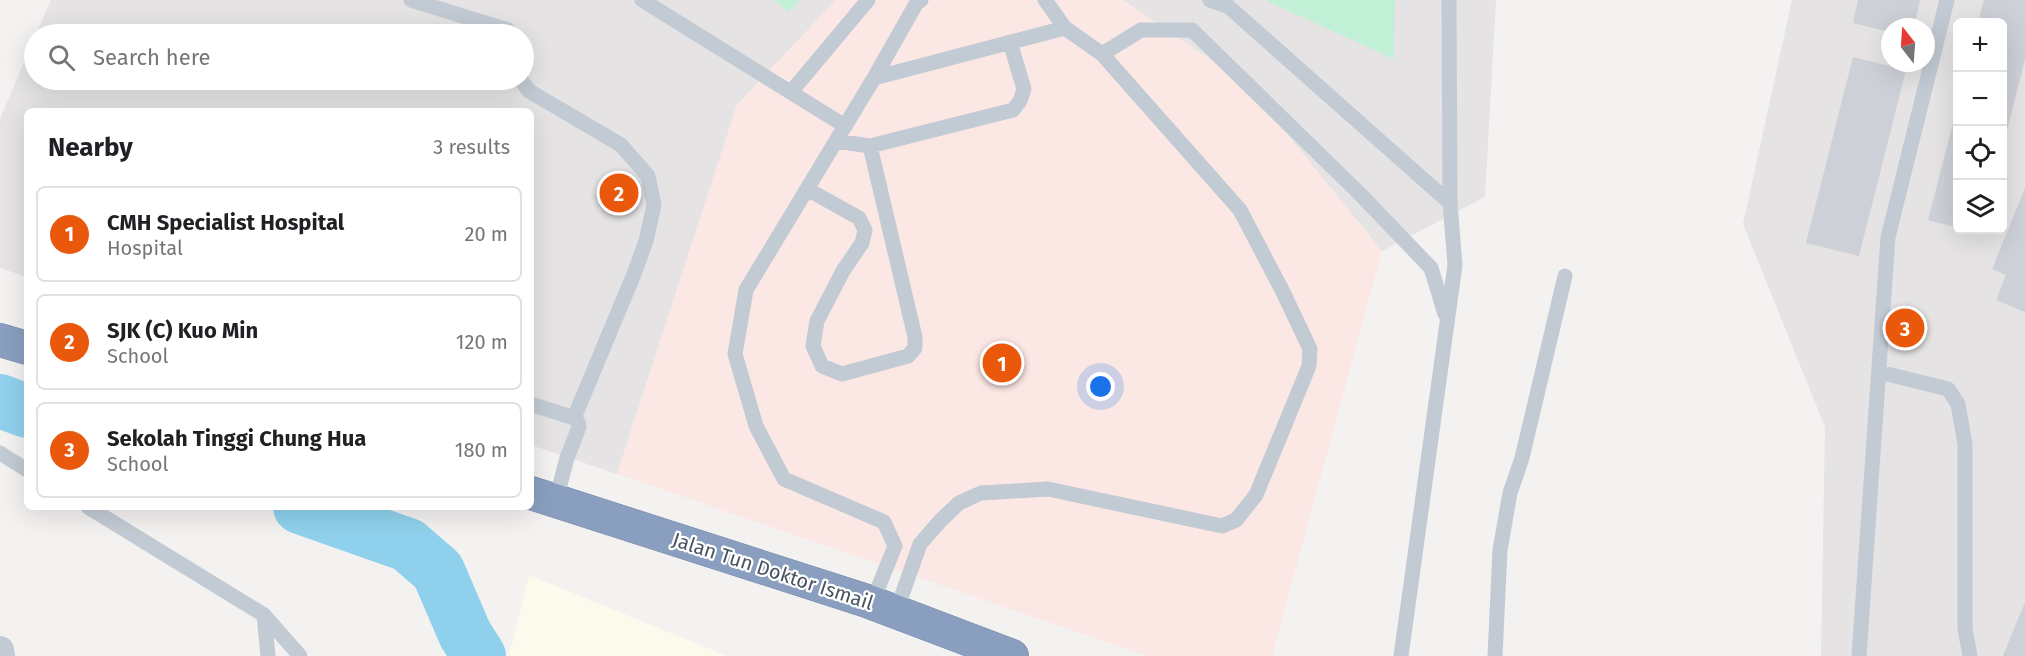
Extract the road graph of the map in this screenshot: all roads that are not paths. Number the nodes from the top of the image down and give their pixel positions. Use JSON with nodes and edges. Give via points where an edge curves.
{"nodes":[{"id":1,"x":411,"y":0,"type":"edge"},
{"id":2,"x":642,"y":0,"type":"edge"},
{"id":3,"x":868,"y":0,"type":"edge"},
{"id":4,"x":921,"y":0,"type":"edge"},
{"id":5,"x":1045,"y":0,"type":"edge"},
{"id":6,"x":1210,"y":0,"type":"edge"},
{"id":7,"x":1449,"y":0,"type":"edge"},
{"id":8,"x":1947,"y":0,"type":"edge"},
{"id":9,"x":488,"y":24,"type":"edge"},
{"id":10,"x":1065,"y":28,"type":"junction"},
{"id":11,"x":1010,"y":42,"type":"junction"},
{"id":12,"x":1102,"y":54,"type":"junction"},
{"id":13,"x":874,"y":78,"type":"junction"},
{"id":14,"x":528,"y":90,"type":"edge"},
{"id":15,"x":791,"y":92,"type":"junction"},
{"id":16,"x":845,"y":126,"type":"junction"},
{"id":17,"x":836,"y":141,"type":"junction"},
{"id":18,"x":870,"y":146,"type":"junction"},
{"id":19,"x":807,"y":189,"type":"junction"},
{"id":20,"x":1450,"y":203,"type":"junction"},
{"id":21,"x":1565,"y":276,"type":"dead end"},
{"id":22,"x":1447,"y":320,"type":"junction"},
{"id":23,"x":0,"y":340,"type":"edge"},
{"id":24,"x":24,"y":347,"type":"edge"},
{"id":25,"x":1879,"y":372,"type":"junction"},
{"id":26,"x":534,"y":405,"type":"edge"},
{"id":27,"x":574,"y":418,"type":"junction"},
{"id":28,"x":0,"y":453,"type":"edge"},
{"id":29,"x":24,"y":468,"type":"edge"},
{"id":30,"x":544,"y":497,"type":"edge"},
{"id":31,"x":93,"y":510,"type":"edge"},
{"id":32,"x":884,"y":607,"type":"junction"},
{"id":33,"x":264,"y":615,"type":"junction"},
{"id":34,"x":0,"y":650,"type":"edge"},
{"id":35,"x":997,"y":653,"type":"edge"},
{"id":36,"x":1,"y":656,"type":"edge"},
{"id":37,"x":268,"y":656,"type":"edge"},
{"id":38,"x":300,"y":656,"type":"edge"},
{"id":39,"x":1401,"y":656,"type":"edge"},
{"id":40,"x":1495,"y":656,"type":"edge"},
{"id":41,"x":1858,"y":656,"type":"edge"},
{"id":42,"x":1970,"y":656,"type":"edge"}],
"edges":[{"from":1,"to":9,"type":"lane"},
{"from":2,"to":15,"type":"lane"},
{"from":3,"to":15,"type":"lane"},
{"from":4,"to":13,"type":"lane","via":[[915,4]]},
{"from":5,"to":10,"type":"lane"},
{"from":6,"to":20,"type":"lane","via":[[1229,7]]},
{"from":7,"to":20,"type":"lane"},
{"from":8,"to":25,"type":"lane","via":[[1888,237]]},
{"from":10,"to":11,"type":"lane"},
{"from":10,"to":12,"type":"lane"},
{"from":11,"to":13,"type":"lane"},
{"from":11,"to":18,"type":"lane","via":[[1024,89],[1013,110]]},
{"from":12,"to":22,"type":"lane","via":[[1141,30],[1192,30],[1431,268]]},
{"from":12,"to":32,"type":"lane","via":[[1240,210],[1310,349],[1309,366],[1256,495],[1236,520],[1222,526],[1048,489],[981,493],[959,503],[920,544]]},
{"from":13,"to":16,"type":"lane"},
{"from":14,"to":27,"type":"lane","via":[[621,145],[648,176],[654,205],[634,274]]},
{"from":15,"to":16,"type":"lane"},
{"from":16,"to":17,"type":"lane"},
{"from":17,"to":18,"type":"lane"},
{"from":17,"to":19,"type":"lane"},
{"from":18,"to":19,"type":"lane","via":[[915,337],[915,348],[908,356],[842,374],[822,366],[813,346],[817,321],[862,243],[865,230],[860,218]]},
{"from":19,"to":32,"type":"lane","via":[[746,291],[735,354],[756,426],[784,479],[884,522],[895,546]]},
{"from":20,"to":22,"type":"lane","via":[[1455,265]]},
{"from":21,"to":40,"type":"lane","via":[[1522,458],[1510,493],[1500,550]]},
{"from":22,"to":39,"type":"lane"},
{"from":23,"to":24,"type":"highway"},
{"from":25,"to":41,"type":"lane"},
{"from":25,"to":42,"type":"lane","via":[[1948,389],[1958,404],[1965,444],[1965,629]]},
{"from":26,"to":27,"type":"lane"},
{"from":27,"to":30,"type":"lane","via":[[579,427],[567,458]]},
{"from":28,"to":29,"type":"lane"},
{"from":30,"to":32,"type":"highway","name":"Jalan Tun Doktor Ismail"},
{"from":31,"to":33,"type":"lane"},
{"from":32,"to":35,"type":"highway","name":"Jalan Tun Doktor Ismail"},
{"from":33,"to":37,"type":"lane"},
{"from":33,"to":38,"type":"lane"},
{"from":34,"to":36,"type":"street"}]}
